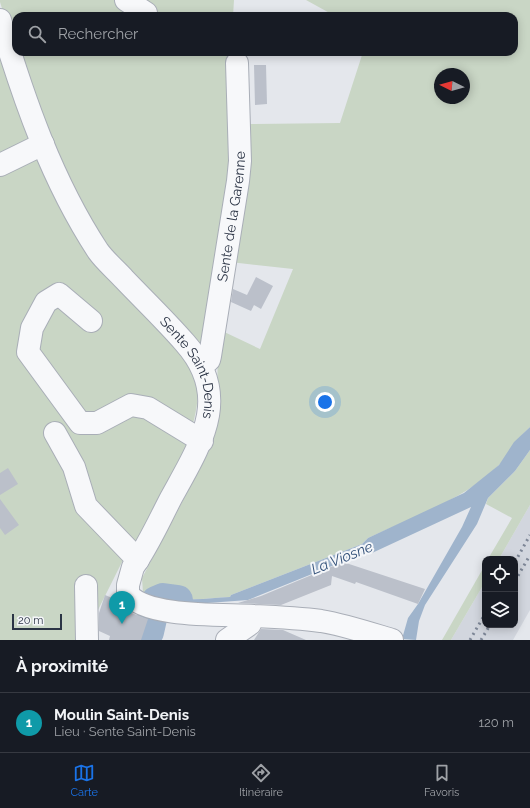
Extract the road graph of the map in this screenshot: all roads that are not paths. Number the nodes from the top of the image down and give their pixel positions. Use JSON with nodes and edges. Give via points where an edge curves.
{"nodes":[{"id":1,"x":126,"y":0,"type":"edge"},
{"id":2,"x":144,"y":12,"type":"edge"},
{"id":3,"x":0,"y":20,"type":"edge"},
{"id":4,"x":237,"y":64,"type":"dead end"},
{"id":5,"x":43,"y":144,"type":"junction"},
{"id":6,"x":0,"y":165,"type":"edge"},
{"id":7,"x":91,"y":322,"type":"dead end"},
{"id":8,"x":202,"y":365,"type":"junction"},
{"id":9,"x":55,"y":433,"type":"dead end"},
{"id":10,"x":202,"y":441,"type":"junction"},
{"id":11,"x":138,"y":560,"type":"junction"},
{"id":12,"x":86,"y":586,"type":"dead end"},
{"id":13,"x":249,"y":627,"type":"edge"},
{"id":14,"x":97,"y":639,"type":"edge"},
{"id":15,"x":227,"y":640,"type":"edge"},
{"id":16,"x":392,"y":640,"type":"edge"}],
"edges":[{"from":1,"to":2,"type":"street"},
{"from":3,"to":5,"type":"street","name":"Sente Saint-Denis","via":[[20,86]]},
{"from":4,"to":8,"type":"street","name":"Sente de la Garenne","via":[[240,161],[238,181],[210,356]]},
{"from":5,"to":6,"type":"street"},
{"from":5,"to":8,"type":"street","name":"Sente Saint-Denis","via":[[54,172],[99,253],[186,344]]},
{"from":7,"to":10,"type":"street","via":[[60,294],[46,302],[32,328],[28,352],[80,423],[97,423],[131,405],[148,408]]},
{"from":8,"to":10,"type":"street","name":"Sente Saint-Denis","via":[[207,376],[209,393],[208,415]]},
{"from":9,"to":11,"type":"street","via":[[74,467],[86,506]]},
{"from":10,"to":11,"type":"street","name":"Sente Saint-Denis"},
{"from":11,"to":13,"type":"street","name":"Sente Saint-Denis","via":[[129,577],[128,594],[137,602],[155,608],[200,614]]},
{"from":12,"to":14,"type":"street"},
{"from":13,"to":15,"type":"street"},
{"from":13,"to":16,"type":"street","name":"Sente Saint-Denis","via":[[323,622],[358,629]]}]}
